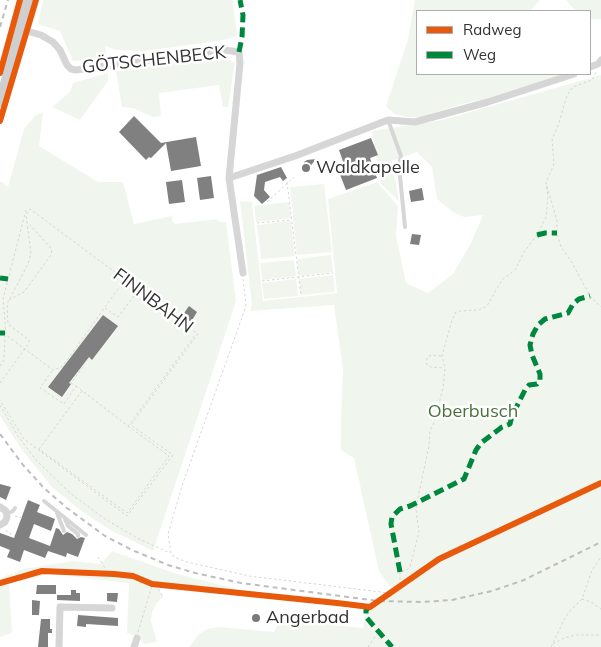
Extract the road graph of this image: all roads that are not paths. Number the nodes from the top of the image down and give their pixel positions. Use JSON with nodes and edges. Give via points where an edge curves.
{"nodes":[{"id":1,"x":28,"y":0,"type":"edge"},
{"id":2,"x":20,"y":29,"type":"junction"},
{"id":3,"x":571,"y":75,"type":"edge"},
{"id":4,"x":0,"y":102,"type":"edge"},
{"id":5,"x":388,"y":120,"type":"junction"},
{"id":6,"x":230,"y":178,"type":"junction"},
{"id":7,"x":406,"y":227,"type":"dead end"},
{"id":8,"x":243,"y":273,"type":"road end"},
{"id":9,"x":44,"y":501,"type":"dead end"},
{"id":10,"x":0,"y":507,"type":"edge"},
{"id":11,"x":15,"y":508,"type":"dead end"},
{"id":12,"x":54,"y":509,"type":"junction"},
{"id":13,"x":7,"y":514,"type":"junction"},
{"id":14,"x":65,"y":518,"type":"junction"},
{"id":15,"x":2,"y":524,"type":"edge"},
{"id":16,"x":64,"y":531,"type":"dead end"},
{"id":17,"x":86,"y":535,"type":"dead end"},
{"id":18,"x":78,"y":536,"type":"dead end"},
{"id":19,"x":112,"y":608,"type":"dead end"},
{"id":20,"x":137,"y":638,"type":"road end"},
{"id":21,"x":59,"y":647,"type":"edge"},
{"id":22,"x":134,"y":647,"type":"edge"}],
"edges":[{"from":1,"to":2,"type":"main road"},
{"from":2,"to":4,"type":"main road"},
{"from":2,"to":6,"type":"street","name":"GÖTSCHENBECK","via":[[53,42],[67,65],[76,70],[224,50],[239,52]]},
{"from":3,"to":5,"type":"street","via":[[415,122]]},
{"from":5,"to":6,"type":"street"},
{"from":5,"to":7,"type":"lane","via":[[401,156],[399,166]]},
{"from":6,"to":8,"type":"street","name":"GÖTSCHENBECK"},
{"from":9,"to":12,"type":"lane"},
{"from":10,"to":13,"type":"street"},
{"from":11,"to":13,"type":"lane"},
{"from":12,"to":14,"type":"lane"},
{"from":12,"to":16,"type":"lane"},
{"from":13,"to":15,"type":"street","via":[[7,520]]},
{"from":14,"to":17,"type":"lane"},
{"from":14,"to":18,"type":"lane"},
{"from":19,"to":21,"type":"street","via":[[60,607]]},
{"from":20,"to":22,"type":"street"}]}
